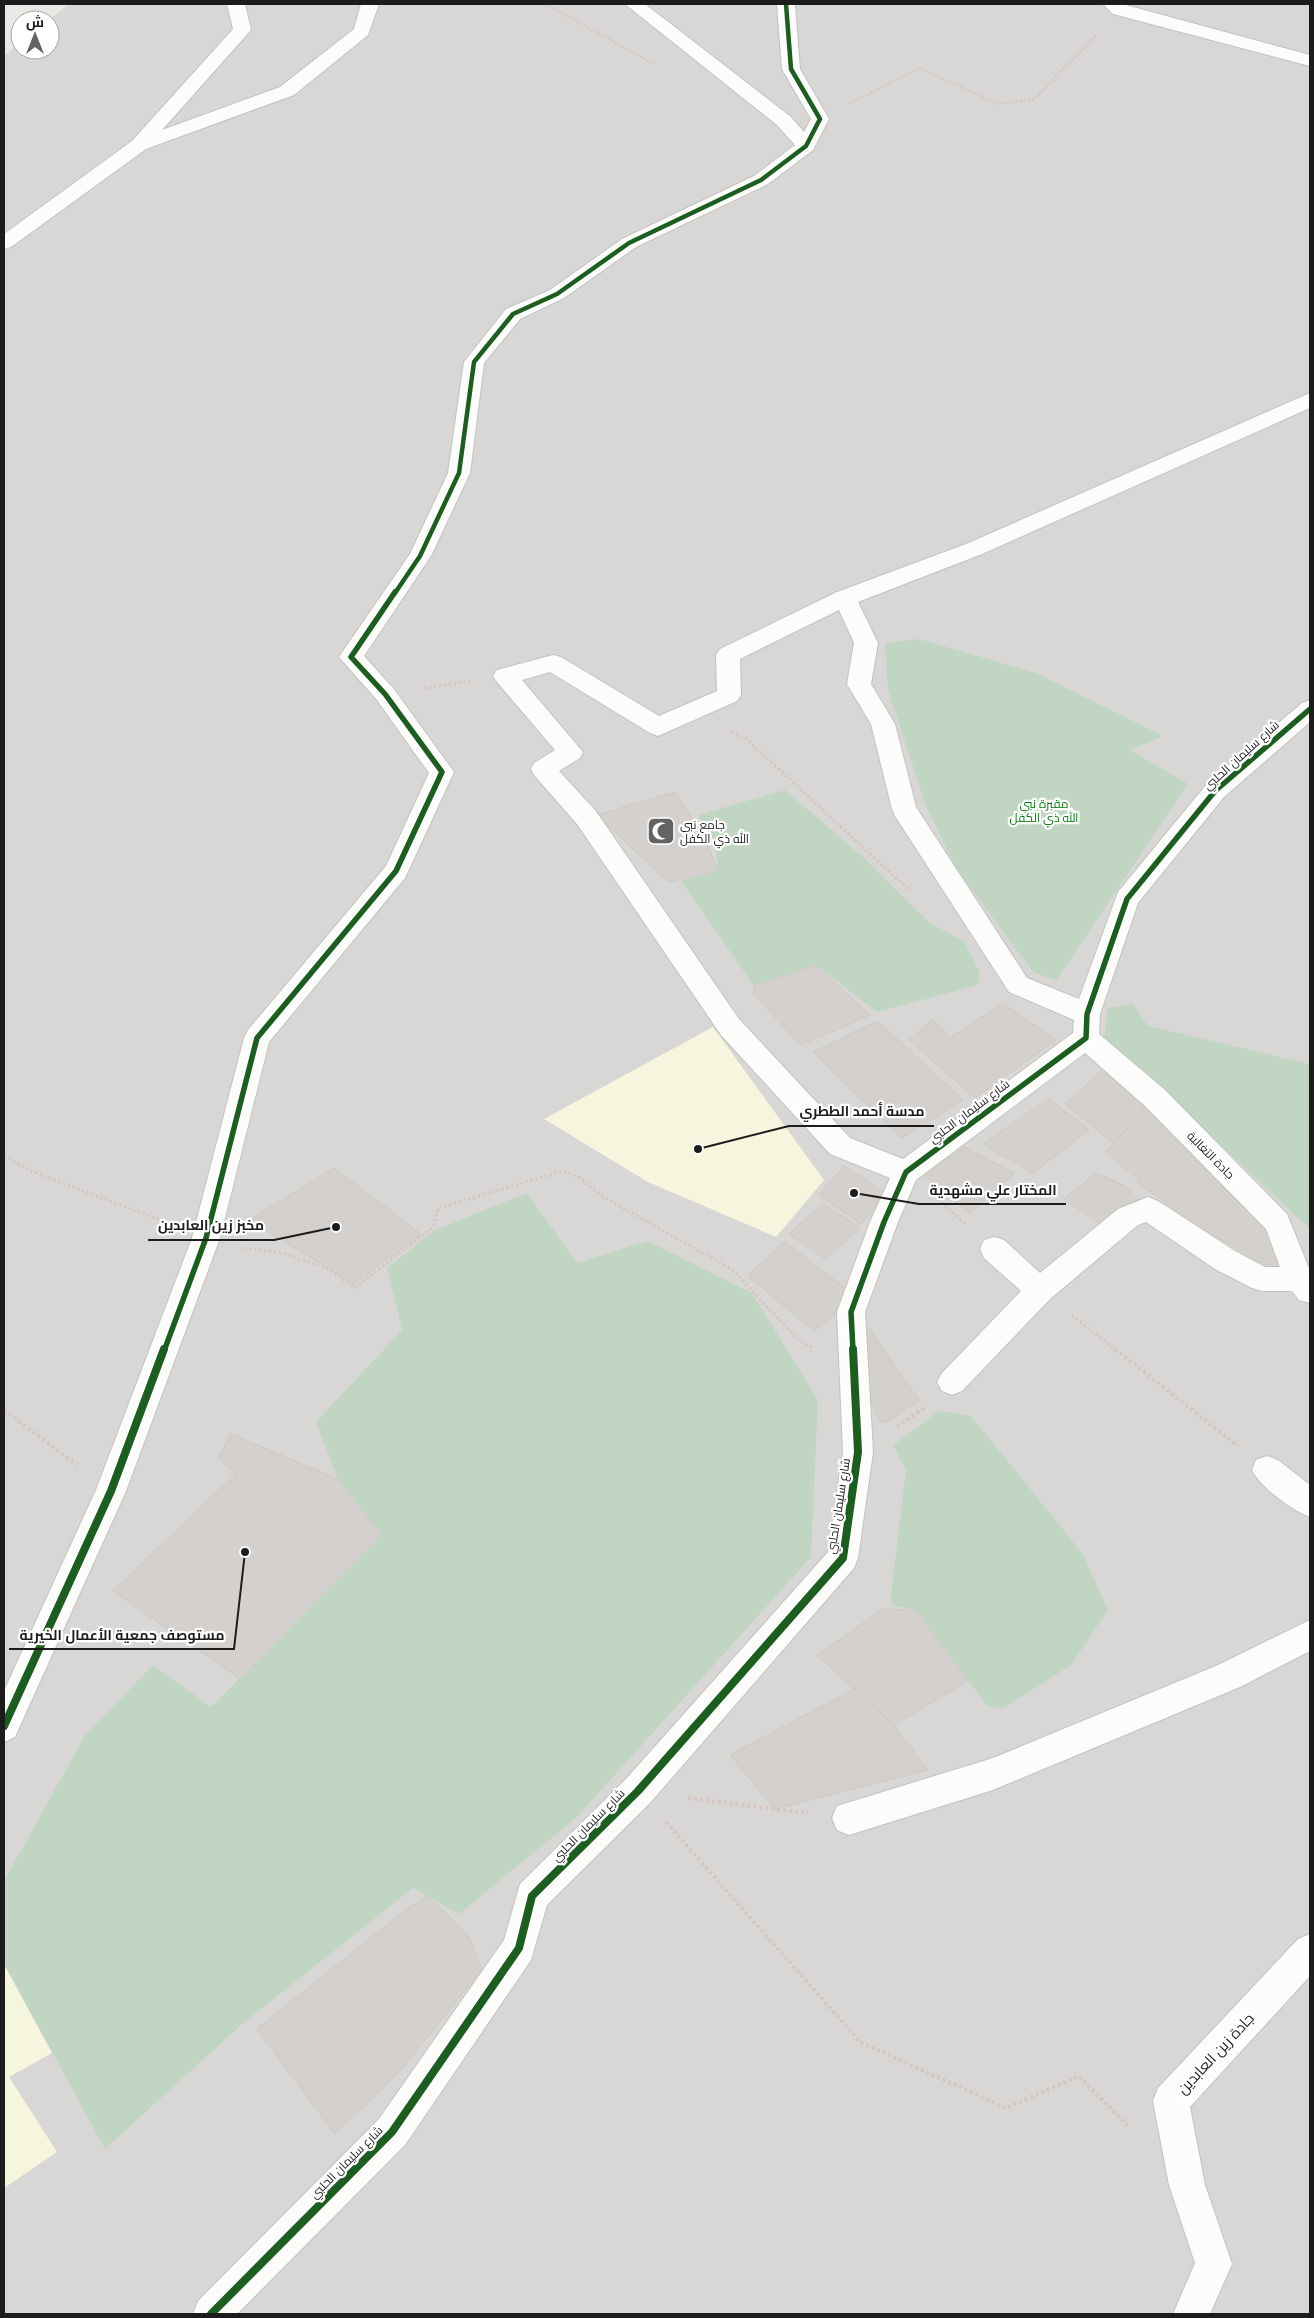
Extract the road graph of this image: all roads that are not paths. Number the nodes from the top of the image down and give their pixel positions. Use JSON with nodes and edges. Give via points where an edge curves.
{"nodes":[{"id":1,"x":236,"y":4,"type":"edge"},
{"id":2,"x":370,"y":4,"type":"edge"},
{"id":3,"x":634,"y":4,"type":"edge"},
{"id":4,"x":786,"y":4,"type":"edge"},
{"id":5,"x":1115,"y":7,"type":"edge"},
{"id":6,"x":1310,"y":61,"type":"edge"},
{"id":7,"x":139,"y":145,"type":"junction"},
{"id":8,"x":806,"y":146,"type":"junction"},
{"id":9,"x":4,"y":243,"type":"edge"},
{"id":10,"x":1310,"y":400,"type":"edge"},
{"id":11,"x":845,"y":598,"type":"junction"},
{"id":12,"x":1310,"y":709,"type":"edge"},
{"id":13,"x":1086,"y":1026,"type":"junction"},
{"id":14,"x":906,"y":1172,"type":"junction"},
{"id":15,"x":994,"y":1249,"type":"road end"},
{"id":16,"x":1304,"y":1286,"type":"edge"},
{"id":17,"x":1040,"y":1290,"type":"junction"},
{"id":18,"x":952,"y":1382,"type":"road end"},
{"id":19,"x":1268,"y":1470,"type":"road end"},
{"id":20,"x":1310,"y":1503,"type":"edge"},
{"id":21,"x":1310,"y":1635,"type":"edge"},
{"id":22,"x":4,"y":1726,"type":"edge"},
{"id":23,"x":849,"y":1818,"type":"road end"},
{"id":24,"x":1310,"y":1951,"type":"edge"},
{"id":25,"x":211,"y":2314,"type":"edge"},
{"id":26,"x":1191,"y":2314,"type":"edge"}],
"edges":[{"from":1,"to":7,"type":"street","via":[[242,30]]},
{"from":2,"to":7,"type":"street","via":[[362,31],[287,91]]},
{"from":3,"to":8,"type":"street","via":[[784,121]]},
{"from":4,"to":8,"type":"street","via":[[791,69],[820,119]]},
{"from":5,"to":6,"type":"street"},
{"from":7,"to":9,"type":"street"},
{"from":8,"to":22,"type":"street","via":[[761,180],[630,243],[556,294],[513,314],[474,362],[459,473],[420,556],[350,657],[385,694],[442,772],[396,871],[257,1038],[206,1238],[111,1491]]},
{"from":10,"to":11,"type":"street","via":[[974,549]]},
{"from":11,"to":13,"type":"street","name":"جادة التغالبة","via":[[866,643],[859,684],[883,724],[904,809],[1018,985]]},
{"from":11,"to":14,"type":"street","via":[[728,656],[729,695],[658,727],[553,663],[505,676],[571,752],[543,769],[586,817],[730,1027],[840,1146]]},
{"from":12,"to":13,"type":"street","name":"شارع سليمان الحلبي","via":[[1215,791],[1127,899]]},
{"from":13,"to":14,"type":"street","name":"شارع سليمان الحلبي"},
{"from":13,"to":16,"type":"street","name":"جادة التغالبة","via":[[1277,1222]]},
{"from":14,"to":25,"type":"street","name":"شارع سليمان الحلبي","via":[[851,1312],[858,1452],[843,1558],[638,1791],[532,1896],[519,1948],[392,2132]]},
{"from":15,"to":17,"type":"street"},
{"from":16,"to":17,"type":"street","via":[[1262,1279],[1225,1260],[1148,1209],[1128,1218]]},
{"from":17,"to":18,"type":"street"},
{"from":19,"to":20,"type":"street"},
{"from":21,"to":23,"type":"street","via":[[1229,1676],[993,1774]]},
{"from":24,"to":26,"type":"street","name":"جادة زين العابدين","via":[[1171,2101],[1187,2185],[1214,2264]]}]}
